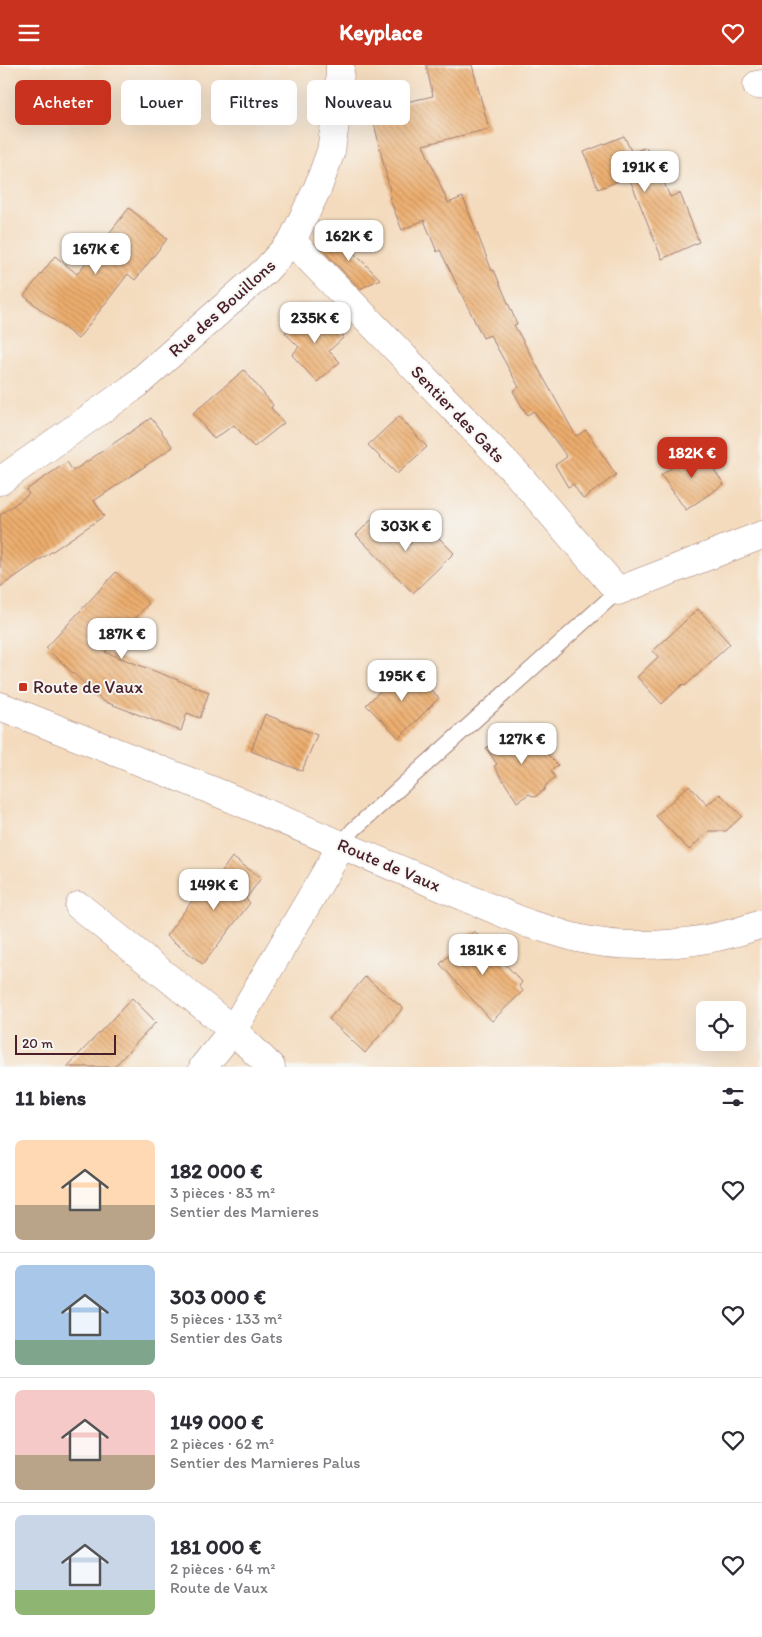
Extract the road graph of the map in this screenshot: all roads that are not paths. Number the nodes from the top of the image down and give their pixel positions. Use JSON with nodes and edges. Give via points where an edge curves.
{"nodes":[{"id":1,"x":340,"y":65,"type":"edge"},
{"id":2,"x":292,"y":241,"type":"junction"},
{"id":3,"x":0,"y":481,"type":"edge"},
{"id":4,"x":762,"y":535,"type":"edge"},
{"id":5,"x":618,"y":591,"type":"junction"},
{"id":6,"x":0,"y":706,"type":"edge"},
{"id":7,"x":342,"y":845,"type":"junction"},
{"id":8,"x":79,"y":906,"type":"dead end"},
{"id":9,"x":762,"y":923,"type":"edge"},
{"id":10,"x":233,"y":1030,"type":"junction"},
{"id":11,"x":203,"y":1067,"type":"edge"},
{"id":12,"x":271,"y":1067,"type":"edge"}],
"edges":[{"from":1,"to":2,"type":"street","name":"Rue des Bouillons","via":[[331,151]]},
{"from":2,"to":3,"type":"street","name":"Rue des Bouillons","via":[[265,271],[131,389]]},
{"from":2,"to":5,"type":"street","name":"Sentier des Gats","via":[[518,475]]},
{"from":4,"to":5,"type":"street"},
{"from":5,"to":7,"type":"lane","via":[[360,824]]},
{"from":6,"to":7,"type":"street","name":"Route de Vaux"},
{"from":7,"to":9,"type":"street","name":"Route de Vaux","via":[[529,924],[578,939],[624,945],[665,945]]},
{"from":7,"to":10,"type":"street"},
{"from":8,"to":10,"type":"street"},
{"from":10,"to":11,"type":"street"},
{"from":10,"to":12,"type":"street"}]}
